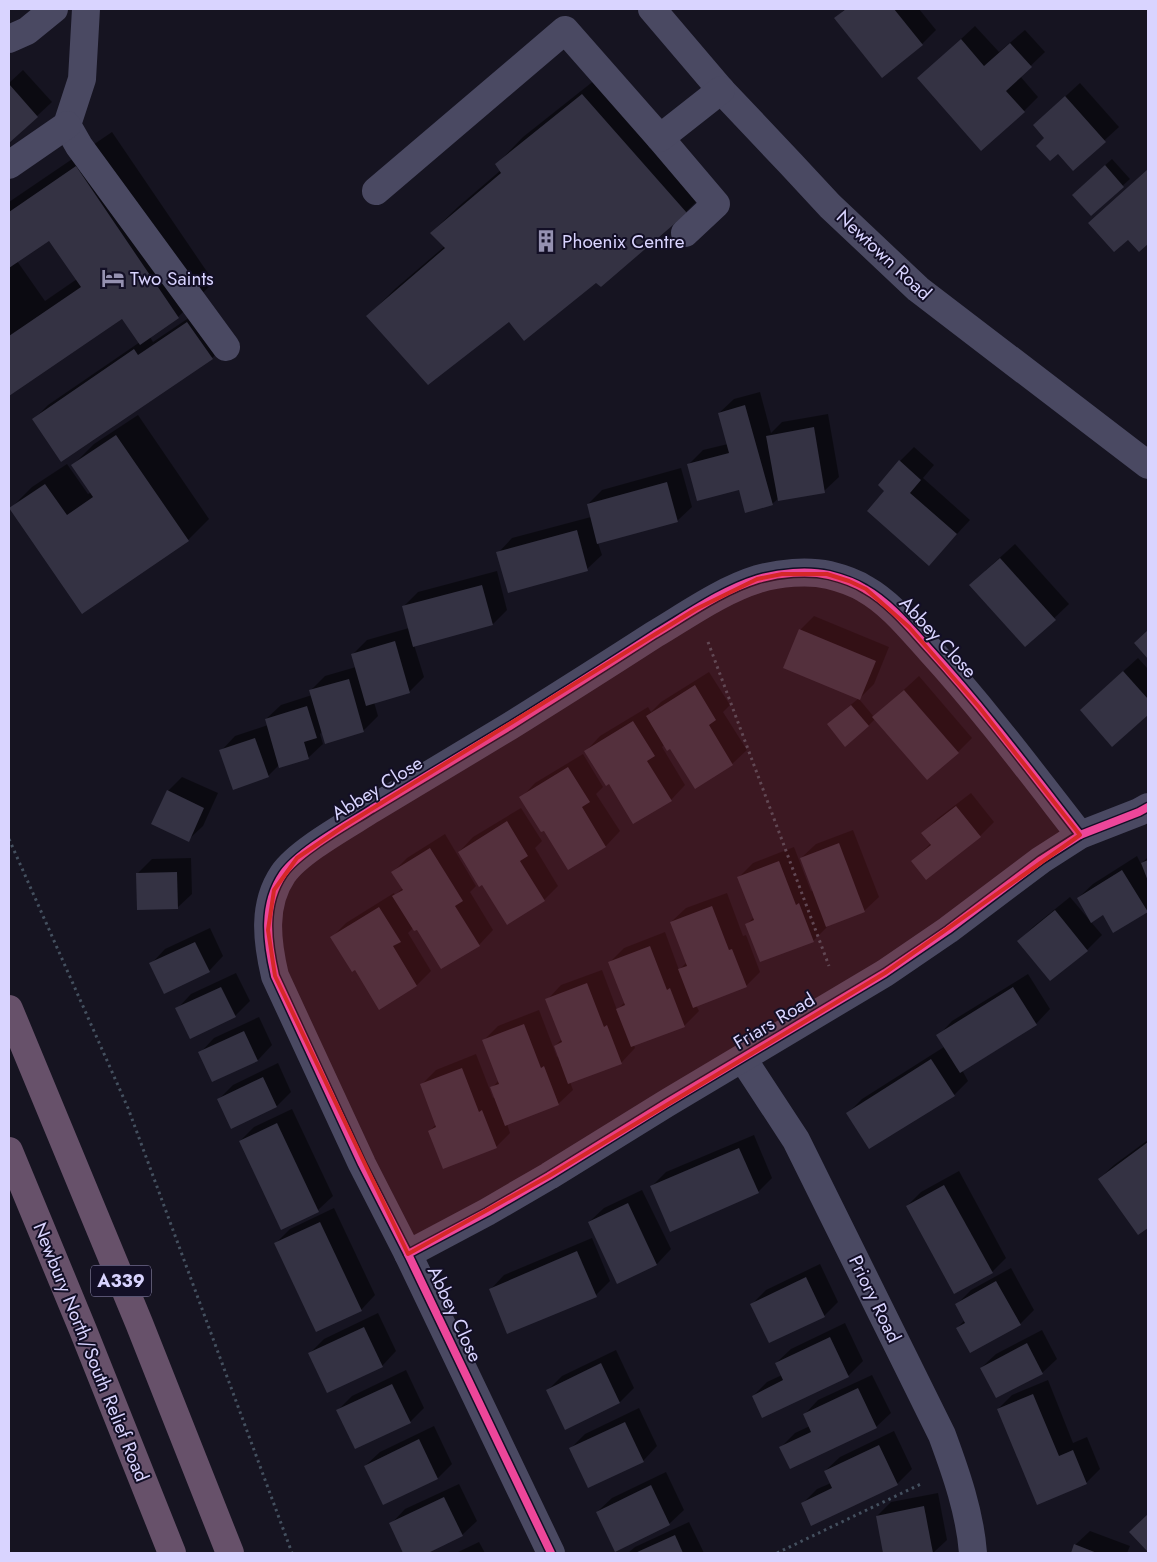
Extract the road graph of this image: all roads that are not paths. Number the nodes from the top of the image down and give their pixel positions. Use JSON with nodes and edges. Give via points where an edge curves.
{"nodes":[{"id":1,"x":54,"y":9,"type":"edge"},
{"id":2,"x":86,"y":9,"type":"edge"},
{"id":3,"x":652,"y":9,"type":"edge"},
{"id":4,"x":9,"y":39,"type":"edge"},
{"id":5,"x":721,"y":90,"type":"junction"},
{"id":6,"x":67,"y":125,"type":"junction"},
{"id":7,"x":660,"y":138,"type":"junction"},
{"id":8,"x":9,"y":165,"type":"edge"},
{"id":9,"x":376,"y":191,"type":"dead end"},
{"id":10,"x":685,"y":233,"type":"dead end"},
{"id":11,"x":226,"y":347,"type":"dead end"},
{"id":12,"x":1148,"y":465,"type":"edge"},
{"id":13,"x":1148,"y":806,"type":"edge"},
{"id":14,"x":1080,"y":834,"type":"junction"},
{"id":15,"x":9,"y":1009,"type":"edge"},
{"id":16,"x":743,"y":1059,"type":"junction"},
{"id":17,"x":9,"y":1151,"type":"edge"},
{"id":18,"x":408,"y":1254,"type":"junction"},
{"id":19,"x":172,"y":1553,"type":"edge"},
{"id":20,"x":230,"y":1553,"type":"edge"},
{"id":21,"x":551,"y":1553,"type":"edge"},
{"id":22,"x":973,"y":1553,"type":"edge"}],
"edges":[{"from":1,"to":4,"type":"street","via":[[27,31]]},
{"from":2,"to":6,"type":"street","via":[[82,79]]},
{"from":3,"to":5,"type":"street","name":"Newtown Road"},
{"from":5,"to":7,"type":"street"},
{"from":5,"to":12,"type":"street","name":"Newtown Road","via":[[830,206],[918,289]]},
{"from":6,"to":8,"type":"street"},
{"from":6,"to":11,"type":"street"},
{"from":7,"to":9,"type":"street","via":[[565,30]]},
{"from":7,"to":10,"type":"street","via":[[716,204]]},
{"from":13,"to":14,"type":"street","name":"Friars Road"},
{"from":14,"to":16,"type":"street","name":"Friars Road","via":[[901,962]]},
{"from":14,"to":18,"type":"street","name":"Abbey Close","via":[[944,665],[885,604],[849,581],[827,574],[806,573],[757,579],[696,609],[344,826],[297,858],[274,890],[268,930],[270,953],[275,976],[362,1164]]},
{"from":15,"to":20,"type":"highway","number":"A339"},
{"from":16,"to":18,"type":"street","name":"Friars Road","via":[[534,1184]]},
{"from":16,"to":22,"type":"street","name":"Priory Road","via":[[796,1140],[942,1435],[965,1508]]},
{"from":17,"to":19,"type":"highway","name":"Newbury North/South Relief Road","number":"A339"},
{"from":18,"to":21,"type":"street","name":"Abbey Close"}]}
